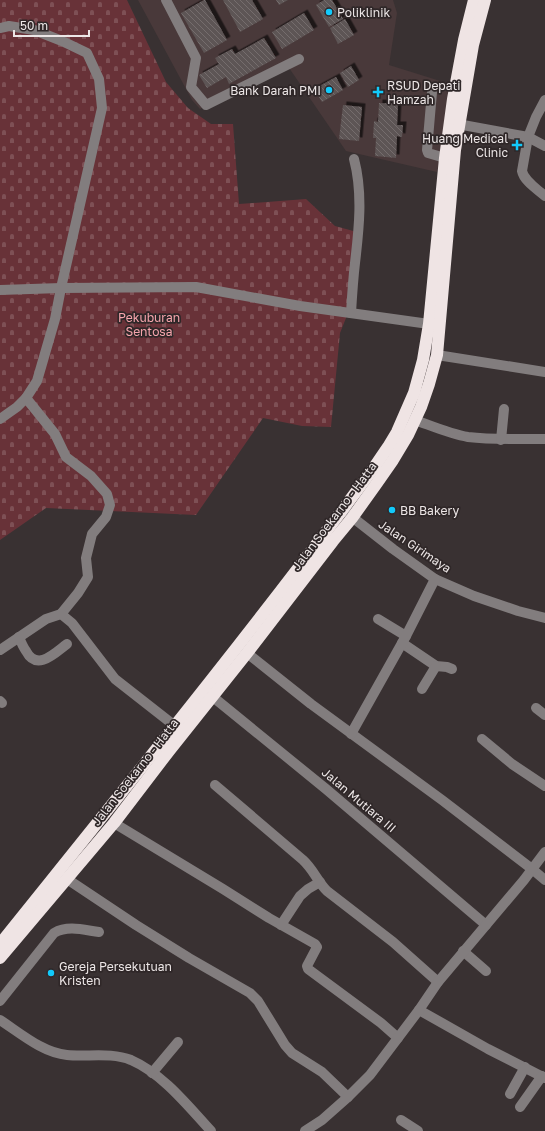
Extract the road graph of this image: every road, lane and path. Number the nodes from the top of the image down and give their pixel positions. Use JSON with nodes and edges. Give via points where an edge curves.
{"nodes":[{"id":1,"x":166,"y":0,"type":"edge"},
{"id":2,"x":474,"y":0,"type":"edge"},
{"id":3,"x":485,"y":0,"type":"edge"},
{"id":4,"x":0,"y":28,"type":"edge"},
{"id":5,"x":300,"y":59,"type":"dead end"},
{"id":6,"x":432,"y":92,"type":"dead end"},
{"id":7,"x":545,"y":100,"type":"edge"},
{"id":8,"x":455,"y":123,"type":"junction"},
{"id":9,"x":528,"y":137,"type":"junction"},
{"id":10,"x":545,"y":146,"type":"edge"},
{"id":11,"x":450,"y":158,"type":"junction"},
{"id":12,"x":354,"y":159,"type":"dead end"},
{"id":13,"x":545,"y":196,"type":"edge"},
{"id":14,"x":61,"y":288,"type":"junction"},
{"id":15,"x":0,"y":290,"type":"edge"},
{"id":16,"x":351,"y":313,"type":"junction"},
{"id":17,"x":430,"y":324,"type":"junction"},
{"id":18,"x":437,"y":355,"type":"junction"},
{"id":19,"x":545,"y":372,"type":"edge"},
{"id":20,"x":26,"y":398,"type":"junction"},
{"id":21,"x":504,"y":409,"type":"dead end"},
{"id":22,"x":0,"y":419,"type":"edge"},
{"id":23,"x":415,"y":420,"type":"junction"},
{"id":24,"x":545,"y":439,"type":"edge"},
{"id":25,"x":501,"y":440,"type":"junction"},
{"id":26,"x":343,"y":510,"type":"junction"},
{"id":27,"x":352,"y":518,"type":"junction"},
{"id":28,"x":435,"y":579,"type":"junction"},
{"id":29,"x":61,"y":614,"type":"junction"},
{"id":30,"x":545,"y":618,"type":"edge"},
{"id":31,"x":378,"y":619,"type":"dead end"},
{"id":32,"x":19,"y":637,"type":"junction"},
{"id":33,"x":404,"y":640,"type":"junction"},
{"id":34,"x":67,"y":644,"type":"dead end"},
{"id":35,"x":0,"y":650,"type":"edge"},
{"id":36,"x":247,"y":654,"type":"junction"},
{"id":37,"x":436,"y":666,"type":"junction"},
{"id":38,"x":452,"y":669,"type":"dead end"},
{"id":39,"x":422,"y":689,"type":"dead end"},
{"id":40,"x":212,"y":697,"type":"junction"},
{"id":41,"x":536,"y":708,"type":"dead end"},
{"id":42,"x":545,"y":715,"type":"edge"},
{"id":43,"x":175,"y":726,"type":"junction"},
{"id":44,"x":351,"y":734,"type":"junction"},
{"id":45,"x":482,"y":739,"type":"dead end"},
{"id":46,"x":215,"y":785,"type":"dead end"},
{"id":47,"x":545,"y":786,"type":"edge"},
{"id":48,"x":114,"y":824,"type":"junction"},
{"id":49,"x":545,"y":852,"type":"edge"},
{"id":50,"x":532,"y":869,"type":"junction"},
{"id":51,"x":67,"y":879,"type":"junction"},
{"id":52,"x":545,"y":880,"type":"edge"},
{"id":53,"x":320,"y":882,"type":"junction"},
{"id":54,"x":42,"y":901,"type":"junction"},
{"id":55,"x":281,"y":924,"type":"junction"},
{"id":56,"x":486,"y":925,"type":"junction"},
{"id":57,"x":99,"y":932,"type":"dead end"},
{"id":58,"x":0,"y":944,"type":"edge"},
{"id":59,"x":463,"y":952,"type":"junction"},
{"id":60,"x":0,"y":958,"type":"edge"},
{"id":61,"x":486,"y":971,"type":"dead end"},
{"id":62,"x":438,"y":982,"type":"junction"},
{"id":63,"x":0,"y":1001,"type":"edge"},
{"id":64,"x":419,"y":1010,"type":"junction"},
{"id":65,"x":0,"y":1020,"type":"edge"},
{"id":66,"x":398,"y":1038,"type":"junction"},
{"id":67,"x":178,"y":1042,"type":"dead end"},
{"id":68,"x":525,"y":1068,"type":"junction"},
{"id":69,"x":152,"y":1073,"type":"junction"},
{"id":70,"x":543,"y":1077,"type":"edge"},
{"id":71,"x":510,"y":1094,"type":"dead end"},
{"id":72,"x":348,"y":1097,"type":"junction"},
{"id":73,"x":520,"y":1107,"type":"dead end"},
{"id":74,"x":401,"y":1120,"type":"dead end"},
{"id":75,"x":211,"y":1131,"type":"edge"},
{"id":76,"x":305,"y":1131,"type":"edge"},
{"id":77,"x":418,"y":1131,"type":"edge"}],
"edges":[{"from":1,"to":5,"type":"street","via":[[196,58],[191,87],[206,105]]},
{"from":2,"to":8,"type":"highway","name":"Jalan Soekarno - Hatta","via":[[464,40]]},
{"from":3,"to":8,"type":"highway","name":"Jalan Soekarno - Hatta"},
{"from":4,"to":14,"type":"street","via":[[9,26],[34,30],[87,53],[99,79],[102,108]]},
{"from":6,"to":11,"type":"street","via":[[426,150],[428,153]]},
{"from":7,"to":9,"type":"street"},
{"from":8,"to":9,"type":"street"},
{"from":8,"to":11,"type":"highway","name":"Jalan Soekarno - Hatta"},
{"from":9,"to":10,"type":"street"},
{"from":9,"to":13,"type":"street","via":[[523,175]]},
{"from":11,"to":17,"type":"highway","name":"Jalan Soekarno - Hatta"},
{"from":11,"to":18,"type":"highway","name":"Jalan Soekarno - Hatta"},
{"from":12,"to":16,"type":"street","via":[[357,168],[360,220]]},
{"from":14,"to":15,"type":"street"},
{"from":14,"to":16,"type":"street","via":[[196,287]]},
{"from":14,"to":20,"type":"street","via":[[37,381]]},
{"from":16,"to":17,"type":"street"},
{"from":17,"to":26,"type":"highway","name":"Jalan Soekarno - Hatta","via":[[414,393],[397,432]]},
{"from":18,"to":19,"type":"street"},
{"from":18,"to":23,"type":"highway","name":"Jalan Soekarno - Hatta"},
{"from":20,"to":22,"type":"street"},
{"from":20,"to":29,"type":"street","via":[[55,434],[66,457],[91,476],[107,494],[110,505],[106,517],[92,534],[86,558],[88,577]]},
{"from":21,"to":25,"type":"street"},
{"from":23,"to":25,"type":"street","via":[[466,436]]},
{"from":23,"to":27,"type":"highway","name":"Jalan Soekarno - Hatta","via":[[393,460]]},
{"from":24,"to":25,"type":"street"},
{"from":26,"to":27,"type":"street","name":"Jalan Girimaya"},
{"from":26,"to":43,"type":"highway","name":"Jalan Soekarno - Hatta"},
{"from":27,"to":28,"type":"street","name":"Jalan Girimaya"},
{"from":27,"to":36,"type":"highway","name":"Jalan Soekarno - Hatta"},
{"from":28,"to":30,"type":"street","name":"Jalan Girimaya","via":[[474,596]]},
{"from":28,"to":33,"type":"street"},
{"from":29,"to":32,"type":"street","via":[[46,619]]},
{"from":29,"to":43,"type":"street","via":[[72,623],[116,679]]},
{"from":31,"to":33,"type":"street"},
{"from":32,"to":34,"type":"street","via":[[28,656],[41,661]]},
{"from":32,"to":35,"type":"street"},
{"from":33,"to":37,"type":"street"},
{"from":33,"to":44,"type":"street"},
{"from":36,"to":40,"type":"highway","name":"Jalan Soekarno - Hatta"},
{"from":36,"to":44,"type":"street"},
{"from":37,"to":38,"type":"street"},
{"from":37,"to":39,"type":"street"},
{"from":40,"to":48,"type":"highway","name":"Jalan Soekarno - Hatta"},
{"from":40,"to":56,"type":"street","name":"Jalan Mutiara III","via":[[326,789]]},
{"from":41,"to":42,"type":"street"},
{"from":43,"to":54,"type":"highway","name":"Jalan Soekarno - Hatta"},
{"from":44,"to":50,"type":"street"},
{"from":45,"to":47,"type":"street"},
{"from":46,"to":53,"type":"street","via":[[304,860]]},
{"from":48,"to":51,"type":"highway","name":"Jalan Soekarno - Hatta"},
{"from":48,"to":55,"type":"street"},
{"from":49,"to":50,"type":"street"},
{"from":50,"to":52,"type":"street"},
{"from":50,"to":56,"type":"street"},
{"from":51,"to":54,"type":"highway","name":"Jalan Soekarno - Hatta"},
{"from":51,"to":72,"type":"street","via":[[136,925],[250,993],[292,1053],[322,1072]]},
{"from":53,"to":55,"type":"street","via":[[300,896]]},
{"from":53,"to":62,"type":"street","via":[[327,891],[393,942]]},
{"from":54,"to":58,"type":"highway","name":"Jalan Soekarno - Hatta"},
{"from":54,"to":60,"type":"highway","name":"Jalan Soekarno - Hatta"},
{"from":55,"to":66,"type":"street","via":[[317,945],[307,966],[309,970]]},
{"from":56,"to":59,"type":"street"},
{"from":57,"to":63,"type":"street","via":[[71,928],[54,933]]},
{"from":59,"to":61,"type":"street"},
{"from":59,"to":62,"type":"street"},
{"from":62,"to":64,"type":"street"},
{"from":64,"to":66,"type":"street"},
{"from":64,"to":68,"type":"street"},
{"from":65,"to":69,"type":"street","via":[[42,1048],[66,1055],[115,1056],[130,1060]]},
{"from":66,"to":72,"type":"street","via":[[370,1075]]},
{"from":67,"to":69,"type":"street"},
{"from":68,"to":70,"type":"street"},
{"from":68,"to":71,"type":"street"},
{"from":69,"to":75,"type":"street","via":[[185,1102]]},
{"from":70,"to":73,"type":"street"},
{"from":72,"to":76,"type":"street"},
{"from":74,"to":77,"type":"street"}]}
